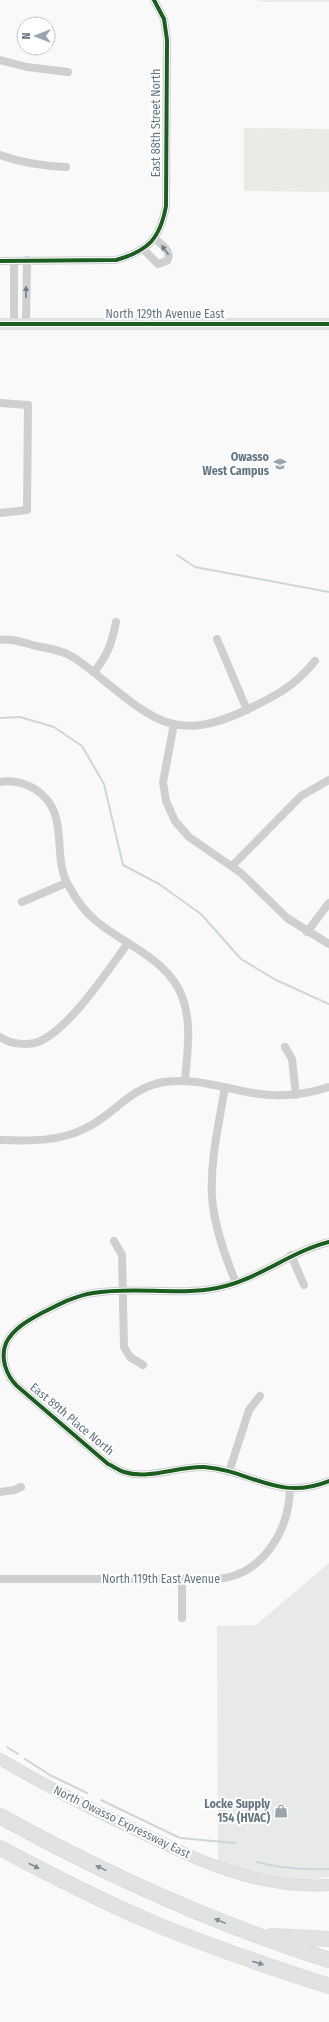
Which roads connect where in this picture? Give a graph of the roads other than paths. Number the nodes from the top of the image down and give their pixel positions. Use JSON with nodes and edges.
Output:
{"nodes":[{"id":1,"x":154,"y":0,"type":"edge"},
{"id":2,"x":0,"y":60,"type":"edge"},
{"id":3,"x":68,"y":72,"type":"dead end"},
{"id":4,"x":0,"y":155,"type":"edge"},
{"id":5,"x":66,"y":167,"type":"dead end"},
{"id":6,"x":152,"y":241,"type":"junction"},
{"id":7,"x":143,"y":250,"type":"junction"},
{"id":8,"x":27,"y":260,"type":"junction"},
{"id":9,"x":0,"y":261,"type":"edge"},
{"id":10,"x":14,"y":261,"type":"junction"},
{"id":11,"x":0,"y":324,"type":"edge"},
{"id":12,"x":14,"y":324,"type":"junction"},
{"id":13,"x":26,"y":324,"type":"junction"},
{"id":14,"x":329,"y":324,"type":"edge"},
{"id":15,"x":0,"y":403,"type":"edge"},
{"id":16,"x":0,"y":513,"type":"edge"},
{"id":17,"x":116,"y":622,"type":"dead end"},
{"id":18,"x":0,"y":640,"type":"edge"},
{"id":19,"x":217,"y":640,"type":"dead end"},
{"id":20,"x":315,"y":661,"type":"dead end"},
{"id":21,"x":94,"y":672,"type":"junction"},
{"id":22,"x":247,"y":710,"type":"junction"},
{"id":23,"x":174,"y":724,"type":"junction"},
{"id":24,"x":329,"y":780,"type":"edge"},
{"id":25,"x":0,"y":782,"type":"edge"},
{"id":26,"x":232,"y":866,"type":"junction"},
{"id":27,"x":66,"y":883,"type":"junction"},
{"id":28,"x":22,"y":902,"type":"dead end"},
{"id":29,"x":329,"y":903,"type":"edge"},
{"id":30,"x":307,"y":932,"type":"junction"},
{"id":31,"x":128,"y":943,"type":"junction"},
{"id":32,"x":329,"y":944,"type":"edge"},
{"id":33,"x":0,"y":1037,"type":"edge"},
{"id":34,"x":285,"y":1047,"type":"dead end"},
{"id":35,"x":185,"y":1081,"type":"junction"},
{"id":36,"x":225,"y":1087,"type":"junction"},
{"id":37,"x":329,"y":1087,"type":"edge"},
{"id":38,"x":296,"y":1094,"type":"junction"},
{"id":39,"x":0,"y":1140,"type":"edge"},
{"id":40,"x":114,"y":1241,"type":"dead end"},
{"id":41,"x":329,"y":1242,"type":"edge"},
{"id":42,"x":291,"y":1255,"type":"junction"},
{"id":43,"x":236,"y":1283,"type":"junction"},
{"id":44,"x":304,"y":1285,"type":"dead end"},
{"id":45,"x":122,"y":1291,"type":"junction"},
{"id":46,"x":2,"y":1345,"type":"edge"},
{"id":47,"x":143,"y":1366,"type":"dead end"},
{"id":48,"x":260,"y":1396,"type":"dead end"},
{"id":49,"x":229,"y":1472,"type":"junction"},
{"id":50,"x":329,"y":1481,"type":"edge"},
{"id":51,"x":21,"y":1487,"type":"dead end"},
{"id":52,"x":290,"y":1488,"type":"junction"},
{"id":53,"x":0,"y":1492,"type":"edge"},
{"id":54,"x":0,"y":1579,"type":"edge"},
{"id":55,"x":182,"y":1579,"type":"junction"},
{"id":56,"x":182,"y":1618,"type":"dead end"},
{"id":57,"x":0,"y":1758,"type":"edge"},
{"id":58,"x":0,"y":1816,"type":"edge"},
{"id":59,"x":0,"y":1848,"type":"edge"},
{"id":60,"x":329,"y":1885,"type":"edge"},
{"id":61,"x":256,"y":1936,"type":"junction"},
{"id":62,"x":329,"y":1939,"type":"edge"},
{"id":63,"x":329,"y":1960,"type":"edge"},
{"id":64,"x":329,"y":1986,"type":"edge"}],
"edges":[{"from":1,"to":6,"type":"street","name":"East 88th Street North"},
{"from":2,"to":3,"type":"street"},
{"from":4,"to":5,"type":"street"},
{"from":6,"to":7,"type":"street"},
{"from":7,"to":6,"type":"street","one_way":true},
{"from":7,"to":8,"type":"street"},
{"from":8,"to":10,"type":"street"},
{"from":13,"to":8,"type":"street","one_way":true},
{"from":9,"to":10,"type":"street"},
{"from":10,"to":12,"type":"street"},
{"from":11,"to":12,"type":"street","name":"North 129th Avenue East"},
{"from":12,"to":13,"type":"street","name":"North 129th Avenue East"},
{"from":13,"to":14,"type":"street","name":"North 129th Avenue East"},
{"from":15,"to":16,"type":"street"},
{"from":17,"to":21,"type":"street"},
{"from":18,"to":21,"type":"street"},
{"from":19,"to":22,"type":"street"},
{"from":20,"to":22,"type":"street"},
{"from":21,"to":23,"type":"street"},
{"from":22,"to":23,"type":"street"},
{"from":23,"to":26,"type":"street"},
{"from":24,"to":26,"type":"street"},
{"from":25,"to":27,"type":"street"},
{"from":26,"to":30,"type":"street"},
{"from":27,"to":28,"type":"street"},
{"from":27,"to":31,"type":"street"},
{"from":29,"to":30,"type":"street"},
{"from":30,"to":32,"type":"street"},
{"from":31,"to":33,"type":"street"},
{"from":31,"to":35,"type":"street"},
{"from":34,"to":38,"type":"street"},
{"from":35,"to":36,"type":"street"},
{"from":35,"to":39,"type":"street"},
{"from":36,"to":38,"type":"street"},
{"from":36,"to":43,"type":"street"},
{"from":37,"to":38,"type":"street"},
{"from":40,"to":45,"type":"street"},
{"from":41,"to":42,"type":"street"},
{"from":42,"to":43,"type":"street"},
{"from":42,"to":44,"type":"street"},
{"from":43,"to":45,"type":"street"},
{"from":45,"to":46,"type":"street"},
{"from":45,"to":47,"type":"street"},
{"from":46,"to":49,"type":"street","name":"East 89th Place North"},
{"from":48,"to":49,"type":"street"},
{"from":49,"to":52,"type":"street","name":"East 89th Place North"},
{"from":50,"to":52,"type":"street","name":"East 89th Place North"},
{"from":51,"to":53,"type":"street"},
{"from":52,"to":55,"type":"street","name":"North 119th East Avenue"},
{"from":54,"to":55,"type":"street","name":"North 119th East Avenue"},
{"from":55,"to":56,"type":"street"},
{"from":57,"to":60,"type":"street","name":"North Owasso Expressway East"},
{"from":61,"to":58,"type":"highway","one_way":true},
{"from":59,"to":64,"type":"highway","one_way":true},
{"from":61,"to":62,"type":"highway"},
{"from":61,"to":63,"type":"highway"}]}
